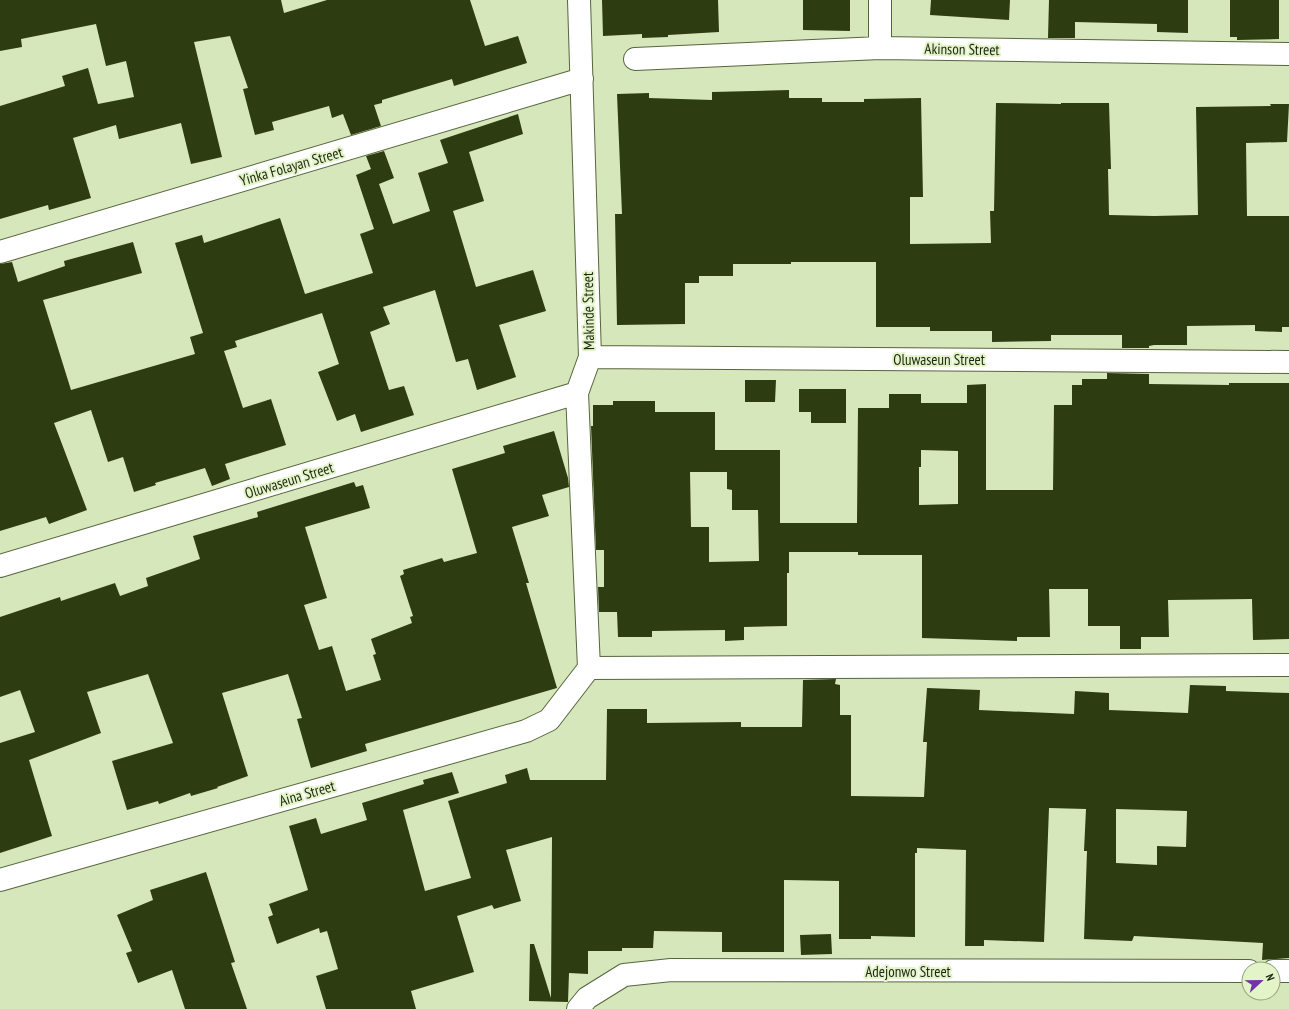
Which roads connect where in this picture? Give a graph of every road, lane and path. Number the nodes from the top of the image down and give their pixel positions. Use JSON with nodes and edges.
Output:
{"nodes":[{"id":1,"x":579,"y":0,"type":"edge"},
{"id":2,"x":880,"y":0,"type":"edge"},
{"id":3,"x":880,"y":48,"type":"junction"},
{"id":4,"x":1289,"y":54,"type":"edge"},
{"id":5,"x":635,"y":59,"type":"dead end"},
{"id":6,"x":582,"y":79,"type":"junction"},
{"id":7,"x":0,"y":252,"type":"edge"},
{"id":8,"x":590,"y":357,"type":"junction"},
{"id":9,"x":1289,"y":362,"type":"edge"},
{"id":10,"x":577,"y":393,"type":"junction"},
{"id":11,"x":0,"y":566,"type":"edge"},
{"id":12,"x":1289,"y":664,"type":"edge"},
{"id":13,"x":589,"y":668,"type":"junction"},
{"id":14,"x":0,"y":880,"type":"edge"},
{"id":15,"x":1241,"y":971,"type":"edge"},
{"id":16,"x":578,"y":1009,"type":"edge"}],
"edges":[{"from":1,"to":6,"type":"street","name":"Makinde Street"},
{"from":2,"to":3,"type":"street"},
{"from":3,"to":4,"type":"street","name":"Akinson Street"},
{"from":3,"to":5,"type":"street","name":"Akinson Street"},
{"from":6,"to":7,"type":"street","name":"Yinka Folayan Street"},
{"from":6,"to":8,"type":"street","name":"Makinde Street"},
{"from":8,"to":9,"type":"street","name":"Oluwaseun Street"},
{"from":8,"to":10,"type":"street","name":"Makinde Street"},
{"from":10,"to":11,"type":"street","name":"Oluwaseun Street"},
{"from":10,"to":13,"type":"street","name":"Makinde Street"},
{"from":12,"to":13,"type":"street"},
{"from":13,"to":14,"type":"street","name":"Aina Street"},
{"from":15,"to":16,"type":"street","name":"Adejonwo Street"}]}
